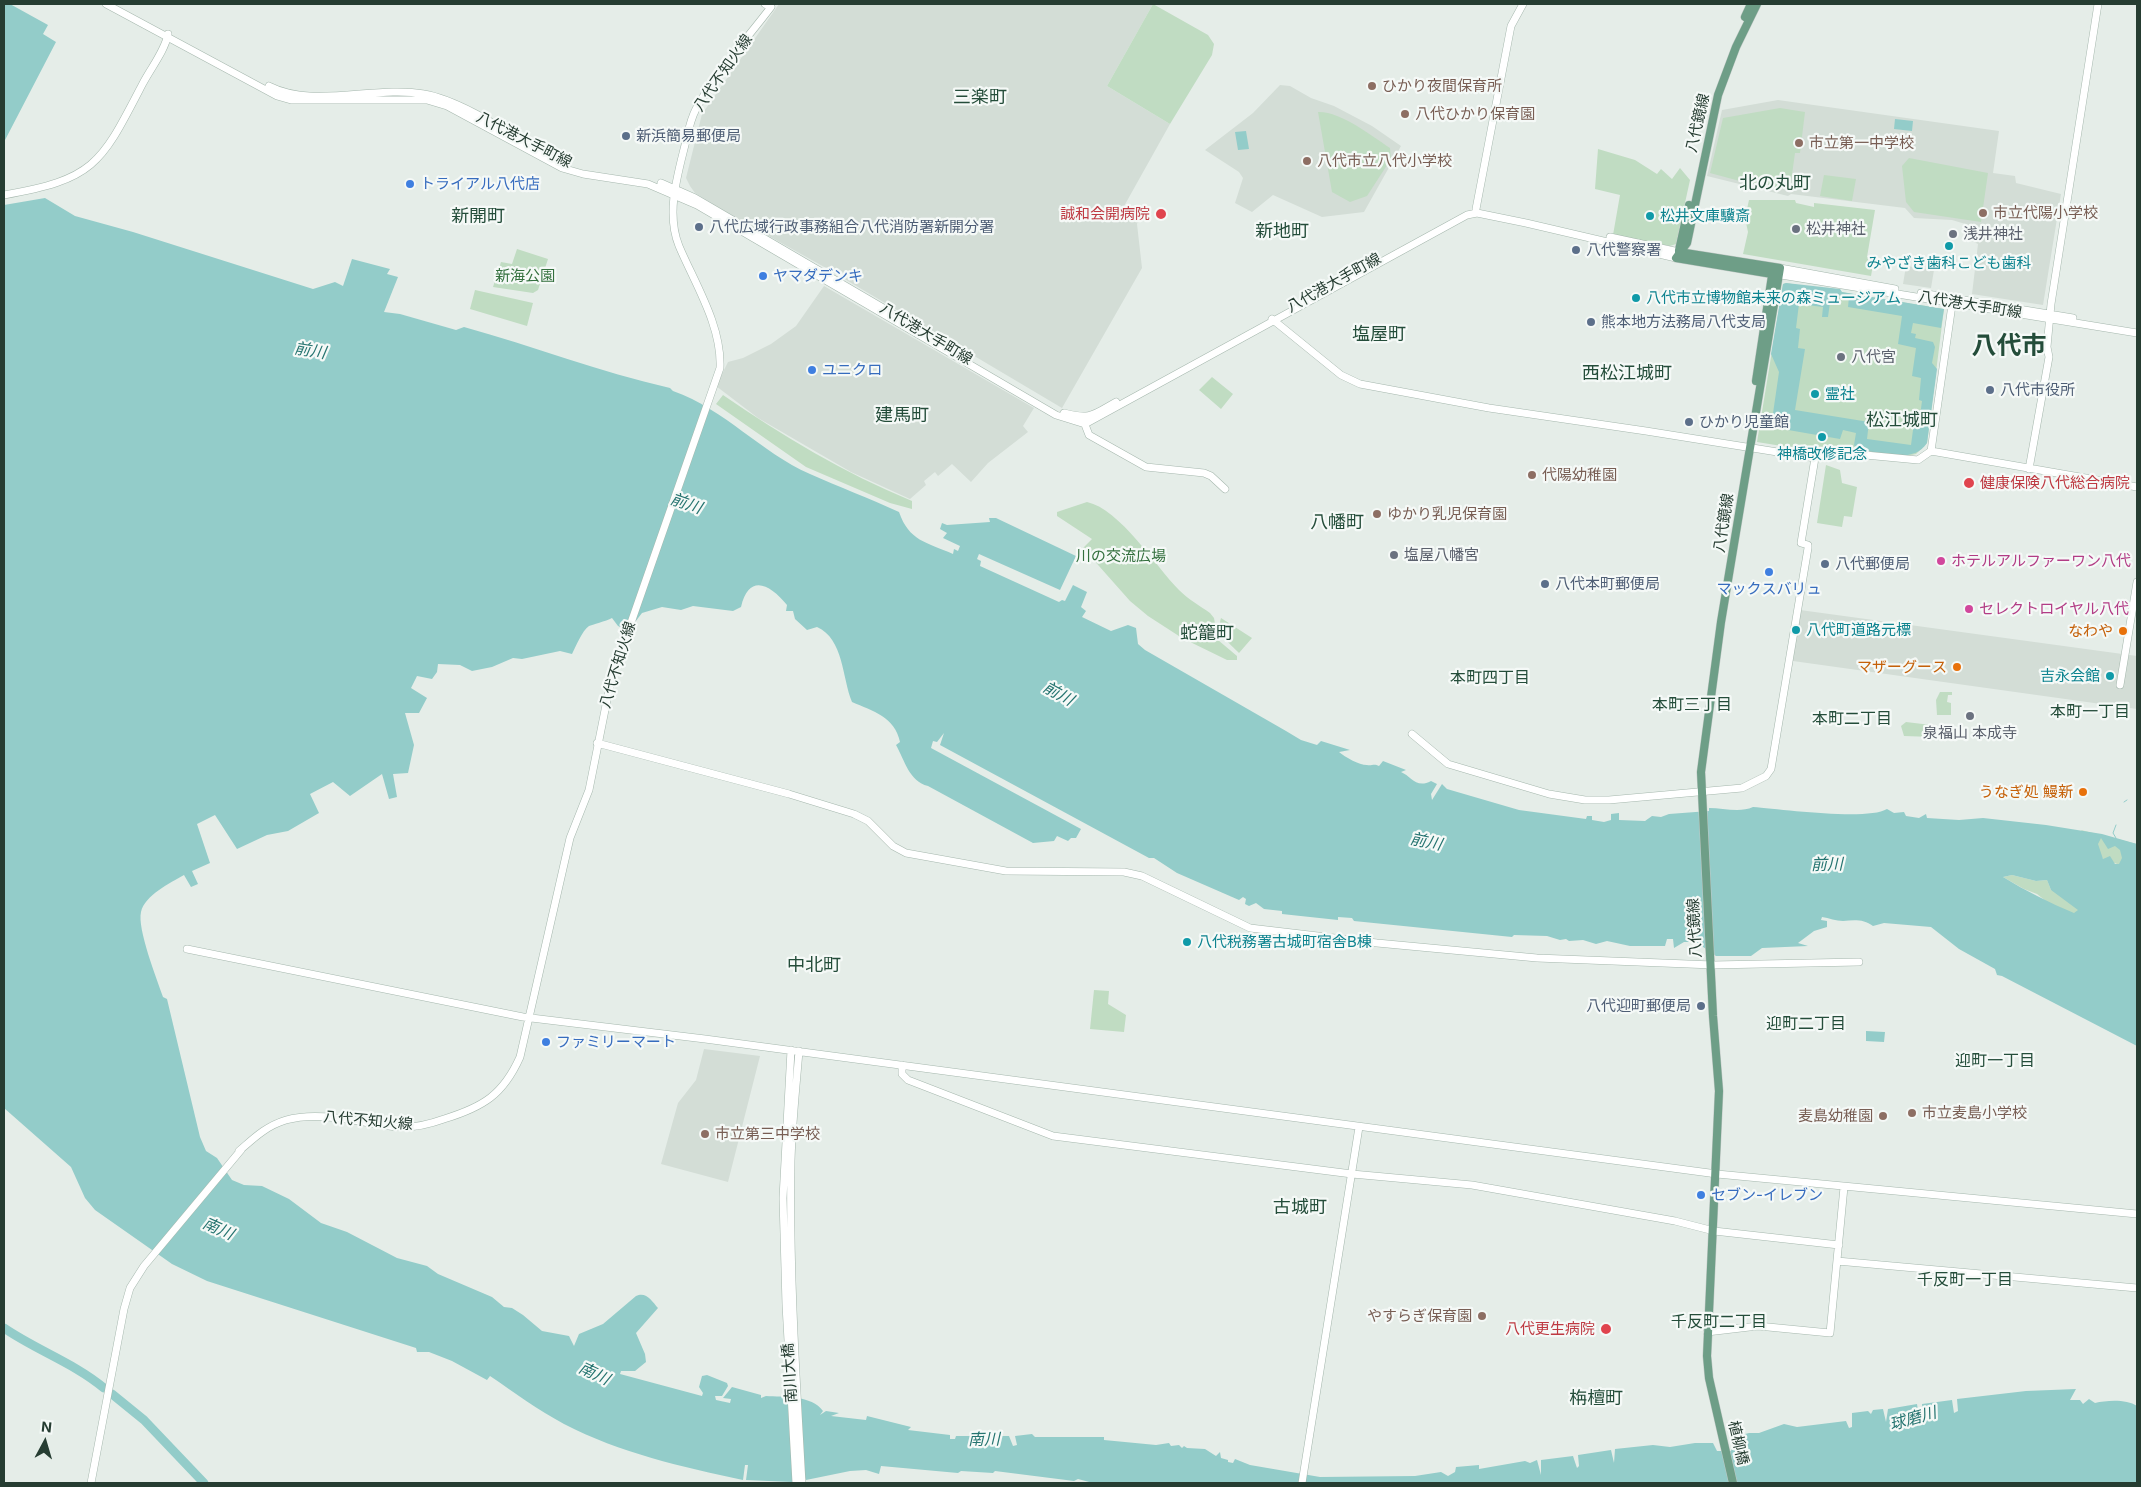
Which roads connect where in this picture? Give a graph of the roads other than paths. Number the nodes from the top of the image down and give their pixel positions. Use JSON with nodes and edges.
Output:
{"nodes":[{"id":1,"x":106,"y":4,"type":"edge"},
{"id":2,"x":117,"y":4,"type":"edge"},
{"id":3,"x":1523,"y":4,"type":"edge"},
{"id":4,"x":1751,"y":4,"type":"edge"},
{"id":5,"x":1757,"y":4,"type":"edge"},
{"id":6,"x":2098,"y":4,"type":"edge"},
{"id":7,"x":769,"y":5,"type":"edge"},
{"id":8,"x":168,"y":34,"type":"junction"},
{"id":9,"x":675,"y":192,"type":"junction"},
{"id":10,"x":4,"y":195,"type":"edge"},
{"id":11,"x":1476,"y":209,"type":"junction"},
{"id":12,"x":1677,"y":255,"type":"junction"},
{"id":13,"x":1776,"y":271,"type":"junction"},
{"id":14,"x":1953,"y":300,"type":"junction"},
{"id":15,"x":2050,"y":316,"type":"junction"},
{"id":16,"x":1272,"y":319,"type":"junction"},
{"id":17,"x":2137,"y":329,"type":"edge"},
{"id":18,"x":2137,"y":333,"type":"edge"},
{"id":19,"x":1084,"y":421,"type":"junction"},
{"id":20,"x":1749,"y":448,"type":"junction"},
{"id":21,"x":1931,"y":451,"type":"junction"},
{"id":22,"x":1815,"y":458,"type":"junction"},
{"id":23,"x":2030,"y":469,"type":"junction"},
{"id":24,"x":2137,"y":487,"type":"edge"},
{"id":25,"x":1225,"y":489,"type":"dead end"},
{"id":26,"x":2137,"y":582,"type":"edge"},
{"id":27,"x":2120,"y":685,"type":"dead end"},
{"id":28,"x":1412,"y":734,"type":"dead end"},
{"id":29,"x":598,"y":743,"type":"junction"},
{"id":30,"x":1702,"y":794,"type":"junction"},
{"id":31,"x":187,"y":948,"type":"dead end"},
{"id":32,"x":1710,"y":962,"type":"junction"},
{"id":33,"x":1859,"y":962,"type":"dead end"},
{"id":34,"x":530,"y":1018,"type":"junction"},
{"id":35,"x":795,"y":1051,"type":"junction"},
{"id":36,"x":902,"y":1065,"type":"junction"},
{"id":37,"x":1359,"y":1127,"type":"junction"},
{"id":38,"x":1352,"y":1174,"type":"junction"},
{"id":39,"x":1717,"y":1174,"type":"junction"},
{"id":40,"x":1844,"y":1187,"type":"junction"},
{"id":41,"x":2137,"y":1214,"type":"edge"},
{"id":42,"x":1714,"y":1231,"type":"junction"},
{"id":43,"x":1839,"y":1245,"type":"junction"},
{"id":44,"x":1837,"y":1261,"type":"junction"},
{"id":45,"x":2137,"y":1288,"type":"edge"},
{"id":46,"x":1707,"y":1332,"type":"junction"},
{"id":47,"x":792,"y":1365,"type":"junction"},
{"id":48,"x":1716,"y":1409,"type":"joint"},
{"id":49,"x":91,"y":1483,"type":"edge"},
{"id":50,"x":796,"y":1483,"type":"edge"},
{"id":51,"x":802,"y":1483,"type":"edge"},
{"id":52,"x":1302,"y":1483,"type":"edge"},
{"id":53,"x":1732,"y":1483,"type":"edge"}],
"edges":[{"from":1,"to":8,"type":"street"},
{"from":2,"to":8,"type":"street"},
{"from":3,"to":11,"type":"street"},
{"from":4,"to":12,"type":"main road","name":"八代鏡線"},
{"from":5,"to":12,"type":"main road","name":"八代鏡線"},
{"from":6,"to":15,"type":"street"},
{"from":7,"to":9,"type":"street","name":"八代不知火線"},
{"from":8,"to":9,"type":"street","name":"八代港大手町線"},
{"from":8,"to":10,"type":"street"},
{"from":9,"to":19,"type":"street","name":"八代港大手町線"},
{"from":9,"to":29,"type":"street","name":"八代不知火線"},
{"from":11,"to":12,"type":"street"},
{"from":11,"to":16,"type":"street","name":"八代港大手町線"},
{"from":12,"to":13,"type":"main road"},
{"from":12,"to":16,"type":"street","name":"八代港大手町線"},
{"from":13,"to":14,"type":"street","name":"八代港大手町線"},
{"from":13,"to":20,"type":"main road","name":"八代鏡線"},
{"from":14,"to":15,"type":"street","name":"八代港大手町線"},
{"from":14,"to":21,"type":"street"},
{"from":15,"to":17,"type":"street","name":"八代港大手町線"},
{"from":15,"to":18,"type":"street","name":"八代港大手町線"},
{"from":15,"to":23,"type":"street"},
{"from":16,"to":19,"type":"street","name":"八代港大手町線"},
{"from":16,"to":20,"type":"street"},
{"from":19,"to":25,"type":"street"},
{"from":20,"to":22,"type":"street"},
{"from":20,"to":30,"type":"main road","name":"八代鏡線"},
{"from":21,"to":22,"type":"street"},
{"from":21,"to":23,"type":"street"},
{"from":22,"to":30,"type":"street"},
{"from":23,"to":24,"type":"street"},
{"from":26,"to":27,"type":"street"},
{"from":28,"to":30,"type":"street"},
{"from":29,"to":32,"type":"street"},
{"from":29,"to":34,"type":"street","name":"八代不知火線"},
{"from":30,"to":32,"type":"main road","name":"八代鏡線"},
{"from":31,"to":34,"type":"street"},
{"from":32,"to":33,"type":"street"},
{"from":32,"to":39,"type":"main road","name":"八代鏡線"},
{"from":34,"to":35,"type":"street"},
{"from":34,"to":49,"type":"street","name":"八代不知火線"},
{"from":35,"to":36,"type":"street"},
{"from":35,"to":47,"type":"street"},
{"from":35,"to":47,"type":"street","name":"南川大橋"},
{"from":36,"to":37,"type":"street"},
{"from":36,"to":38,"type":"street"},
{"from":37,"to":38,"type":"street"},
{"from":37,"to":39,"type":"street"},
{"from":38,"to":42,"type":"street"},
{"from":38,"to":52,"type":"street"},
{"from":39,"to":40,"type":"street"},
{"from":39,"to":42,"type":"main road","name":"八代鏡線"},
{"from":40,"to":41,"type":"street"},
{"from":40,"to":43,"type":"street"},
{"from":42,"to":43,"type":"street"},
{"from":42,"to":46,"type":"main road","name":"八代鏡線"},
{"from":43,"to":44,"type":"street"},
{"from":44,"to":45,"type":"street"},
{"from":44,"to":46,"type":"street"},
{"from":46,"to":48,"type":"main road","name":"八代鏡線"},
{"from":47,"to":50,"type":"street","name":"南川大橋"},
{"from":47,"to":51,"type":"street","name":"南川大橋"},
{"from":48,"to":53,"type":"main road","name":"植柳橋"}]}
